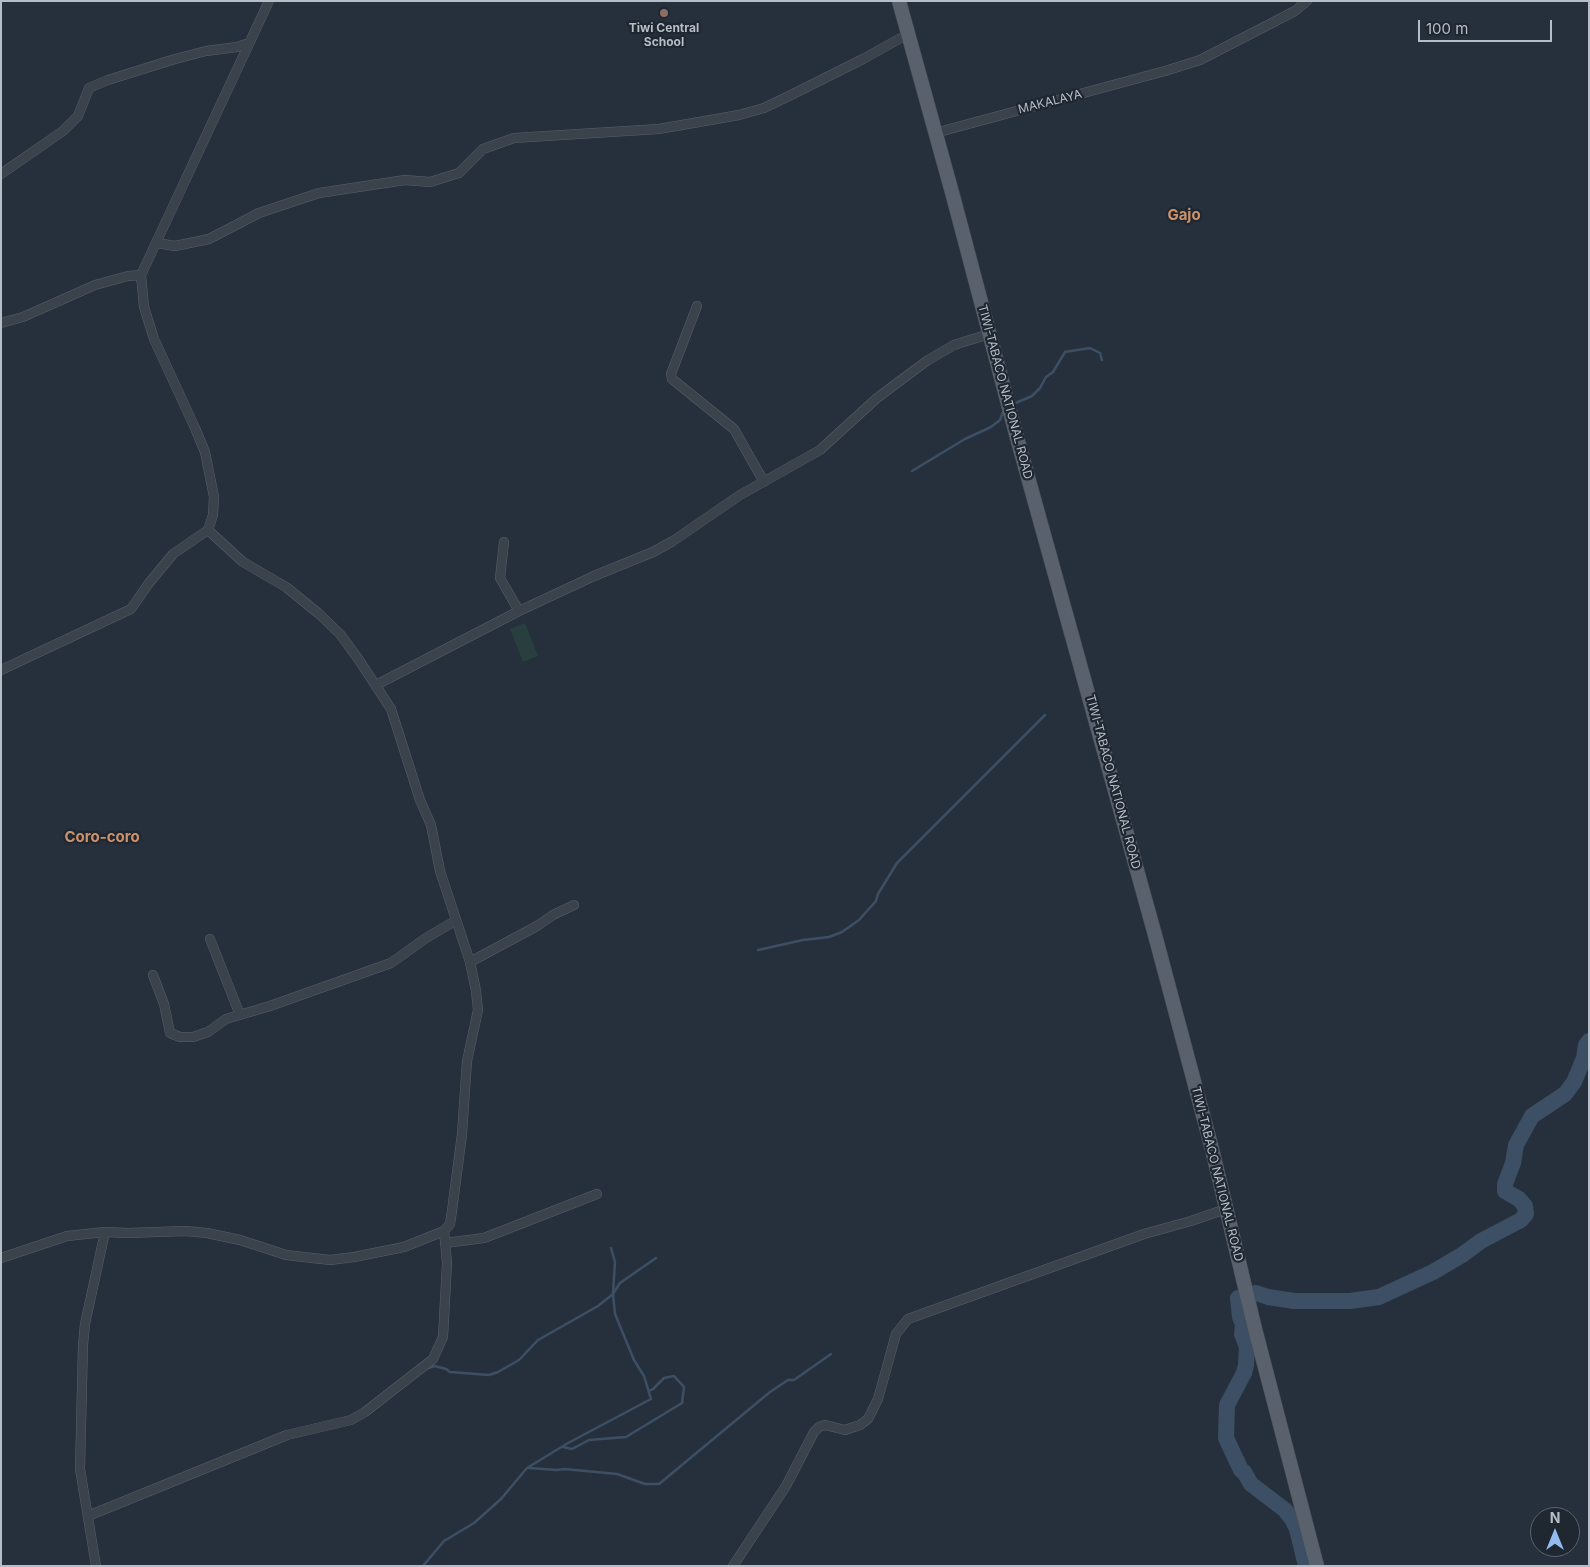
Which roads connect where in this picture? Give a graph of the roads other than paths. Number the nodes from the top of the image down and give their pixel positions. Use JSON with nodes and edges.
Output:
{"nodes":[{"id":1,"x":269,"y":1,"type":"edge"},
{"id":2,"x":899,"y":1,"type":"edge"},
{"id":3,"x":1307,"y":1,"type":"edge"},
{"id":4,"x":908,"y":34,"type":"junction"},
{"id":5,"x":249,"y":43,"type":"junction"},
{"id":6,"x":935,"y":133,"type":"junction"},
{"id":7,"x":1,"y":174,"type":"edge"},
{"id":8,"x":157,"y":243,"type":"junction"},
{"id":9,"x":142,"y":275,"type":"junction"},
{"id":10,"x":697,"y":306,"type":"dead end"},
{"id":11,"x":1,"y":323,"type":"edge"},
{"id":12,"x":989,"y":334,"type":"junction"},
{"id":13,"x":764,"y":482,"type":"junction"},
{"id":14,"x":208,"y":530,"type":"junction"},
{"id":15,"x":504,"y":542,"type":"dead end"},
{"id":16,"x":519,"y":611,"type":"junction"},
{"id":17,"x":1,"y":670,"type":"edge"},
{"id":18,"x":376,"y":685,"type":"junction"},
{"id":19,"x":574,"y":906,"type":"dead end"},
{"id":20,"x":455,"y":921,"type":"junction"},
{"id":21,"x":210,"y":939,"type":"dead end"},
{"id":22,"x":470,"y":962,"type":"junction"},
{"id":23,"x":154,"y":975,"type":"dead end"},
{"id":24,"x":240,"y":1015,"type":"junction"},
{"id":25,"x":597,"y":1194,"type":"dead end"},
{"id":26,"x":1226,"y":1209,"type":"junction"},
{"id":27,"x":444,"y":1231,"type":"junction"},
{"id":28,"x":105,"y":1232,"type":"junction"},
{"id":29,"x":445,"y":1243,"type":"junction"},
{"id":30,"x":1,"y":1258,"type":"edge"},
{"id":31,"x":88,"y":1516,"type":"junction"},
{"id":32,"x":96,"y":1566,"type":"edge"},
{"id":33,"x":733,"y":1566,"type":"edge"},
{"id":34,"x":1318,"y":1566,"type":"edge"}],
"edges":[{"from":1,"to":5,"type":"street"},
{"from":2,"to":4,"type":"main road","name":"TIWI-TABACO NATIONAL ROAD"},
{"from":3,"to":6,"type":"street","name":"MAKALAYA"},
{"from":4,"to":6,"type":"main road","name":"TIWI-TABACO NATIONAL ROAD"},
{"from":4,"to":8,"type":"street"},
{"from":5,"to":7,"type":"street"},
{"from":5,"to":8,"type":"street"},
{"from":6,"to":12,"type":"main road","name":"TIWI-TABACO NATIONAL ROAD"},
{"from":8,"to":9,"type":"street"},
{"from":9,"to":11,"type":"street"},
{"from":9,"to":14,"type":"street"},
{"from":10,"to":13,"type":"street"},
{"from":12,"to":13,"type":"street"},
{"from":12,"to":26,"type":"main road","name":"TIWI-TABACO NATIONAL ROAD"},
{"from":13,"to":16,"type":"street"},
{"from":14,"to":17,"type":"street"},
{"from":14,"to":18,"type":"street"},
{"from":15,"to":16,"type":"street"},
{"from":16,"to":18,"type":"street"},
{"from":18,"to":20,"type":"street"},
{"from":19,"to":22,"type":"street"},
{"from":20,"to":22,"type":"street"},
{"from":20,"to":24,"type":"street"},
{"from":21,"to":24,"type":"street"},
{"from":22,"to":27,"type":"street"},
{"from":23,"to":24,"type":"street"},
{"from":25,"to":29,"type":"street"},
{"from":26,"to":33,"type":"street"},
{"from":26,"to":34,"type":"main road","name":"TIWI-TABACO NATIONAL ROAD"},
{"from":27,"to":28,"type":"street"},
{"from":27,"to":29,"type":"street"},
{"from":28,"to":30,"type":"street"},
{"from":28,"to":31,"type":"street"},
{"from":29,"to":31,"type":"street"},
{"from":31,"to":32,"type":"street"}]}
